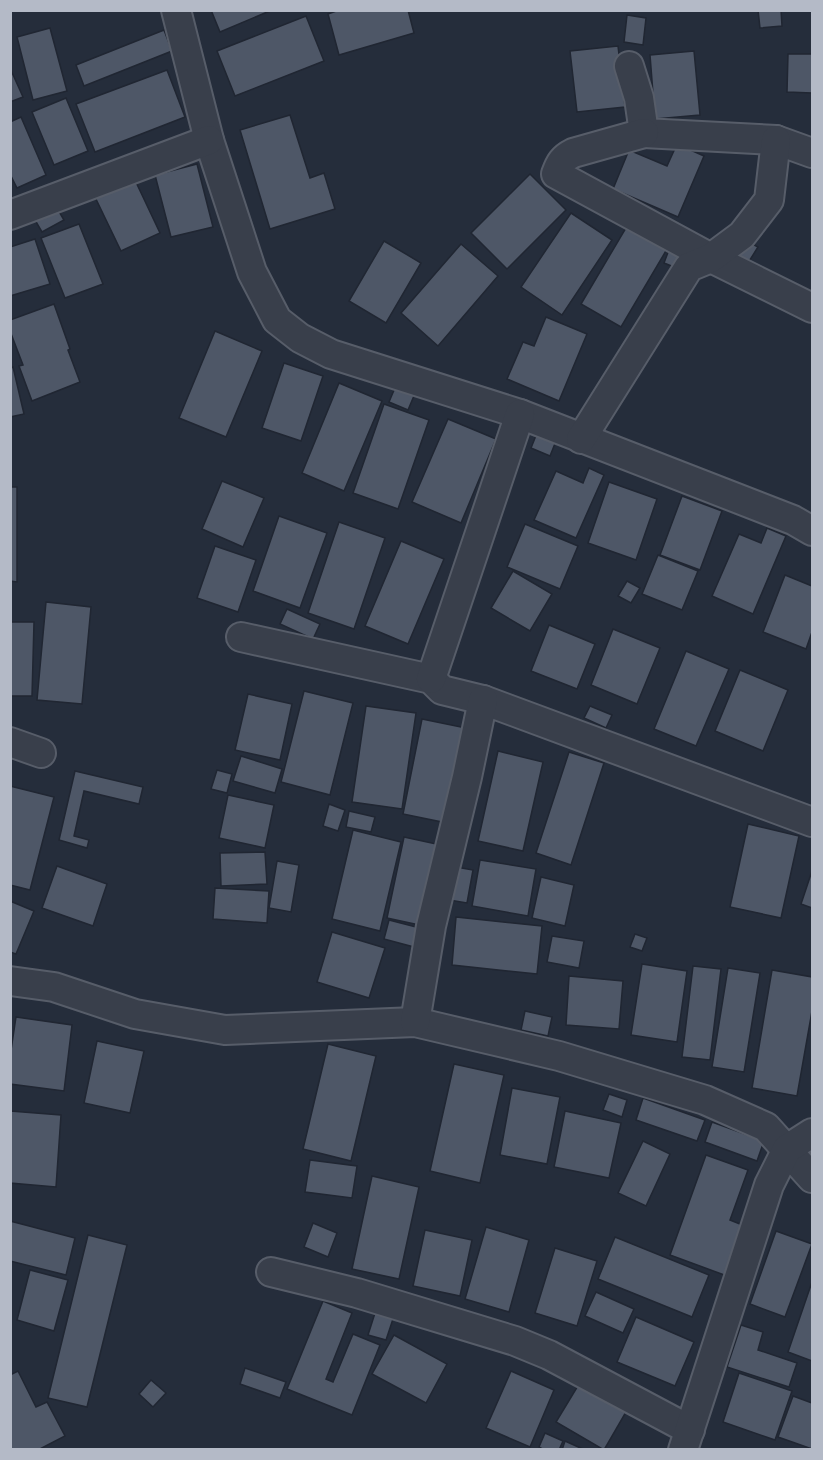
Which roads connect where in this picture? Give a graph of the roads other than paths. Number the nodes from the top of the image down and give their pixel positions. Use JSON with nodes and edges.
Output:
{"nodes":[{"id":1,"x":176,"y":10,"type":"edge"},
{"id":2,"x":629,"y":66,"type":"dead end"},
{"id":3,"x":644,"y":133,"type":"junction"},
{"id":4,"x":209,"y":140,"type":"junction"},
{"id":5,"x":776,"y":140,"type":"junction"},
{"id":6,"x":813,"y":153,"type":"edge"},
{"id":7,"x":10,"y":215,"type":"edge"},
{"id":8,"x":711,"y":258,"type":"junction"},
{"id":9,"x":813,"y":308,"type":"edge"},
{"id":10,"x":520,"y":414,"type":"junction"},
{"id":11,"x":581,"y":439,"type":"junction"},
{"id":12,"x":813,"y":531,"type":"edge"},
{"id":13,"x":241,"y":637,"type":"dead end"},
{"id":14,"x":431,"y":679,"type":"junction"},
{"id":15,"x":483,"y":700,"type":"junction"},
{"id":16,"x":10,"y":742,"type":"edge"},
{"id":17,"x":41,"y":753,"type":"dead end"},
{"id":18,"x":813,"y":822,"type":"edge"},
{"id":19,"x":10,"y":981,"type":"edge"},
{"id":20,"x":415,"y":1022,"type":"junction"},
{"id":21,"x":813,"y":1133,"type":"edge"},
{"id":22,"x":787,"y":1149,"type":"junction"},
{"id":23,"x":813,"y":1178,"type":"edge"},
{"id":24,"x":271,"y":1272,"type":"dead end"},
{"id":25,"x":687,"y":1440,"type":"edge"}],
"edges":[{"from":1,"to":4,"type":"street"},
{"from":2,"to":3,"type":"street"},
{"from":3,"to":5,"type":"street"},
{"from":3,"to":8,"type":"street"},
{"from":4,"to":7,"type":"street"},
{"from":4,"to":10,"type":"street"},
{"from":5,"to":6,"type":"street"},
{"from":5,"to":8,"type":"street"},
{"from":8,"to":9,"type":"street"},
{"from":8,"to":11,"type":"street"},
{"from":10,"to":11,"type":"street"},
{"from":10,"to":14,"type":"street"},
{"from":11,"to":12,"type":"street"},
{"from":13,"to":14,"type":"street"},
{"from":14,"to":15,"type":"street"},
{"from":15,"to":18,"type":"street"},
{"from":15,"to":20,"type":"street"},
{"from":16,"to":17,"type":"street"},
{"from":19,"to":20,"type":"street"},
{"from":20,"to":22,"type":"street"},
{"from":21,"to":22,"type":"street"},
{"from":22,"to":23,"type":"street"},
{"from":22,"to":25,"type":"street"},
{"from":24,"to":25,"type":"street"}]}
